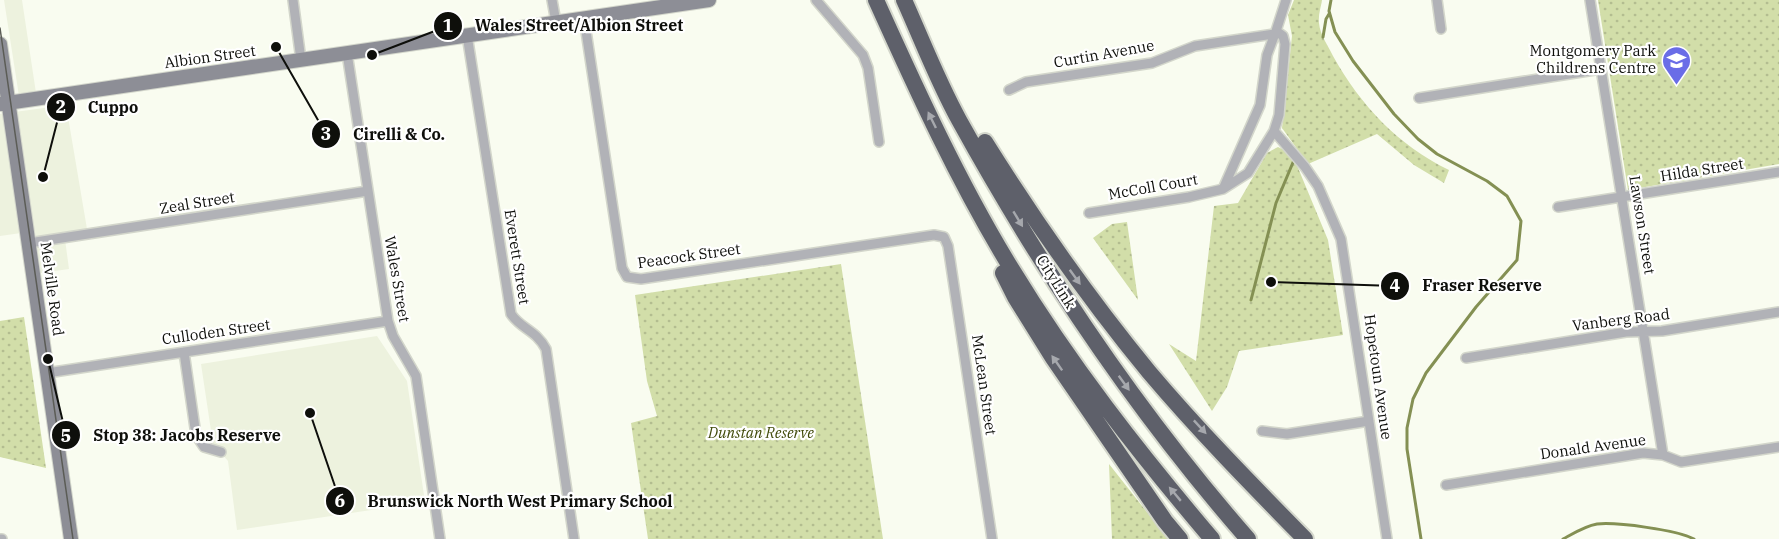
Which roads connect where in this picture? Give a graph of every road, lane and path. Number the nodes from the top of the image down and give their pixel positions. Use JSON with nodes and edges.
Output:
{"nodes":[{"id":1,"x":293,"y":0,"type":"edge"},
{"id":2,"x":552,"y":0,"type":"edge"},
{"id":3,"x":709,"y":0,"type":"edge"},
{"id":4,"x":816,"y":0,"type":"edge"},
{"id":5,"x":876,"y":0,"type":"edge"},
{"id":6,"x":904,"y":0,"type":"edge"},
{"id":7,"x":1286,"y":0,"type":"edge"},
{"id":8,"x":1437,"y":0,"type":"edge"},
{"id":9,"x":1590,"y":0,"type":"edge"},
{"id":10,"x":584,"y":18,"type":"junction"},
{"id":11,"x":556,"y":22,"type":"junction"},
{"id":12,"x":1441,"y":29,"type":"dead end"},
{"id":13,"x":1275,"y":32,"type":"junction"},
{"id":14,"x":467,"y":35,"type":"junction"},
{"id":15,"x":0,"y":44,"type":"edge"},
{"id":16,"x":347,"y":53,"type":"junction"},
{"id":17,"x":928,"y":53,"type":"junction"},
{"id":18,"x":301,"y":60,"type":"junction"},
{"id":19,"x":1601,"y":69,"type":"junction"},
{"id":20,"x":1009,"y":90,"type":"dead end"},
{"id":21,"x":1419,"y":98,"type":"dead end"},
{"id":22,"x":5,"y":104,"type":"edge"},
{"id":23,"x":1274,"y":131,"type":"junction"},
{"id":24,"x":879,"y":142,"type":"dead end"},
{"id":25,"x":945,"y":147,"type":"junction"},
{"id":26,"x":1779,"y":172,"type":"edge"},
{"id":27,"x":1222,"y":189,"type":"junction"},
{"id":28,"x":368,"y":191,"type":"junction"},
{"id":29,"x":1622,"y":198,"type":"junction"},
{"id":30,"x":1558,"y":207,"type":"dead end"},
{"id":31,"x":1089,"y":213,"type":"dead end"},
{"id":32,"x":944,"y":237,"type":"joint"},
{"id":33,"x":29,"y":243,"type":"junction"},
{"id":34,"x":1779,"y":312,"type":"edge"},
{"id":35,"x":388,"y":321,"type":"junction"},
{"id":36,"x":1644,"y":332,"type":"junction"},
{"id":37,"x":184,"y":352,"type":"junction"},
{"id":38,"x":1466,"y":358,"type":"dead end"},
{"id":39,"x":47,"y":373,"type":"junction"},
{"id":40,"x":1369,"y":422,"type":"junction"},
{"id":41,"x":1262,"y":431,"type":"dead end"},
{"id":42,"x":1779,"y":447,"type":"edge"},
{"id":43,"x":221,"y":452,"type":"dead end"},
{"id":44,"x":1663,"y":455,"type":"junction"},
{"id":45,"x":1446,"y":485,"type":"dead end"},
{"id":46,"x":71,"y":539,"type":"edge"},
{"id":47,"x":440,"y":539,"type":"edge"},
{"id":48,"x":574,"y":539,"type":"edge"},
{"id":49,"x":992,"y":539,"type":"edge"},
{"id":50,"x":1180,"y":539,"type":"edge"},
{"id":51,"x":1212,"y":539,"type":"edge"},
{"id":52,"x":1248,"y":539,"type":"edge"},
{"id":53,"x":1305,"y":539,"type":"edge"},
{"id":54,"x":1387,"y":539,"type":"edge"}],
"edges":[{"from":1,"to":18,"type":"street"},
{"from":2,"to":11,"type":"street"},
{"from":3,"to":10,"type":"street","name":"Albion Street"},
{"from":4,"to":24,"type":"street"},
{"from":25,"to":5,"type":"highway","name":"CityLink","one_way":true},
{"from":6,"to":17,"type":"highway","name":"CityLink"},
{"from":7,"to":13,"type":"street"},
{"from":8,"to":12,"type":"street"},
{"from":9,"to":19,"type":"street","name":"Lawson Street"},
{"from":10,"to":11,"type":"street","name":"Albion Street"},
{"from":10,"to":32,"type":"street","name":"Peacock Street"},
{"from":11,"to":14,"type":"street","name":"Albion Street"},
{"from":13,"to":20,"type":"street","name":"Curtin Avenue"},
{"from":13,"to":23,"type":"street"},
{"from":13,"to":27,"type":"street"},
{"from":14,"to":16,"type":"street","name":"Albion Street"},
{"from":14,"to":48,"type":"street","name":"Everett Street"},
{"from":15,"to":22,"type":"street","name":"Melville Road"},
{"from":16,"to":18,"type":"street","name":"Albion Street"},
{"from":16,"to":28,"type":"street","name":"Wales Street"},
{"from":17,"to":52,"type":"highway","name":"CityLink","one_way":true},
{"from":17,"to":53,"type":"highway","one_way":true},
{"from":18,"to":22,"type":"street","name":"Albion Street"},
{"from":19,"to":21,"type":"street"},
{"from":19,"to":29,"type":"street","name":"Lawson Street"},
{"from":22,"to":33,"type":"street","name":"Melville Road"},
{"from":23,"to":27,"type":"street"},
{"from":23,"to":40,"type":"street","name":"Hopetoun Avenue"},
{"from":50,"to":25,"type":"highway","one_way":true},
{"from":51,"to":25,"type":"highway","name":"CityLink","one_way":true},
{"from":26,"to":29,"type":"street","name":"Hilda Street"},
{"from":27,"to":31,"type":"street","name":"McColl Court"},
{"from":28,"to":33,"type":"street","name":"Zeal Street"},
{"from":28,"to":35,"type":"street","name":"Wales Street"},
{"from":29,"to":30,"type":"street","name":"Hilda Street"},
{"from":29,"to":36,"type":"street","name":"Lawson Street"},
{"from":32,"to":49,"type":"street","name":"McLean Street"},
{"from":33,"to":39,"type":"street","name":"Melville Road"},
{"from":34,"to":36,"type":"street","name":"Vanberg Road"},
{"from":35,"to":37,"type":"street","name":"Culloden Street"},
{"from":35,"to":47,"type":"street","name":"Wales Street"},
{"from":36,"to":38,"type":"street","name":"Vanberg Road"},
{"from":36,"to":44,"type":"street","name":"Lawson Street"},
{"from":37,"to":39,"type":"street","name":"Culloden Street"},
{"from":37,"to":43,"type":"street"},
{"from":39,"to":46,"type":"street","name":"Melville Road"},
{"from":40,"to":41,"type":"street"},
{"from":40,"to":54,"type":"street","name":"Hopetoun Avenue"},
{"from":42,"to":44,"type":"street","name":"Donald Avenue"},
{"from":44,"to":45,"type":"street","name":"Donald Avenue"}]}
